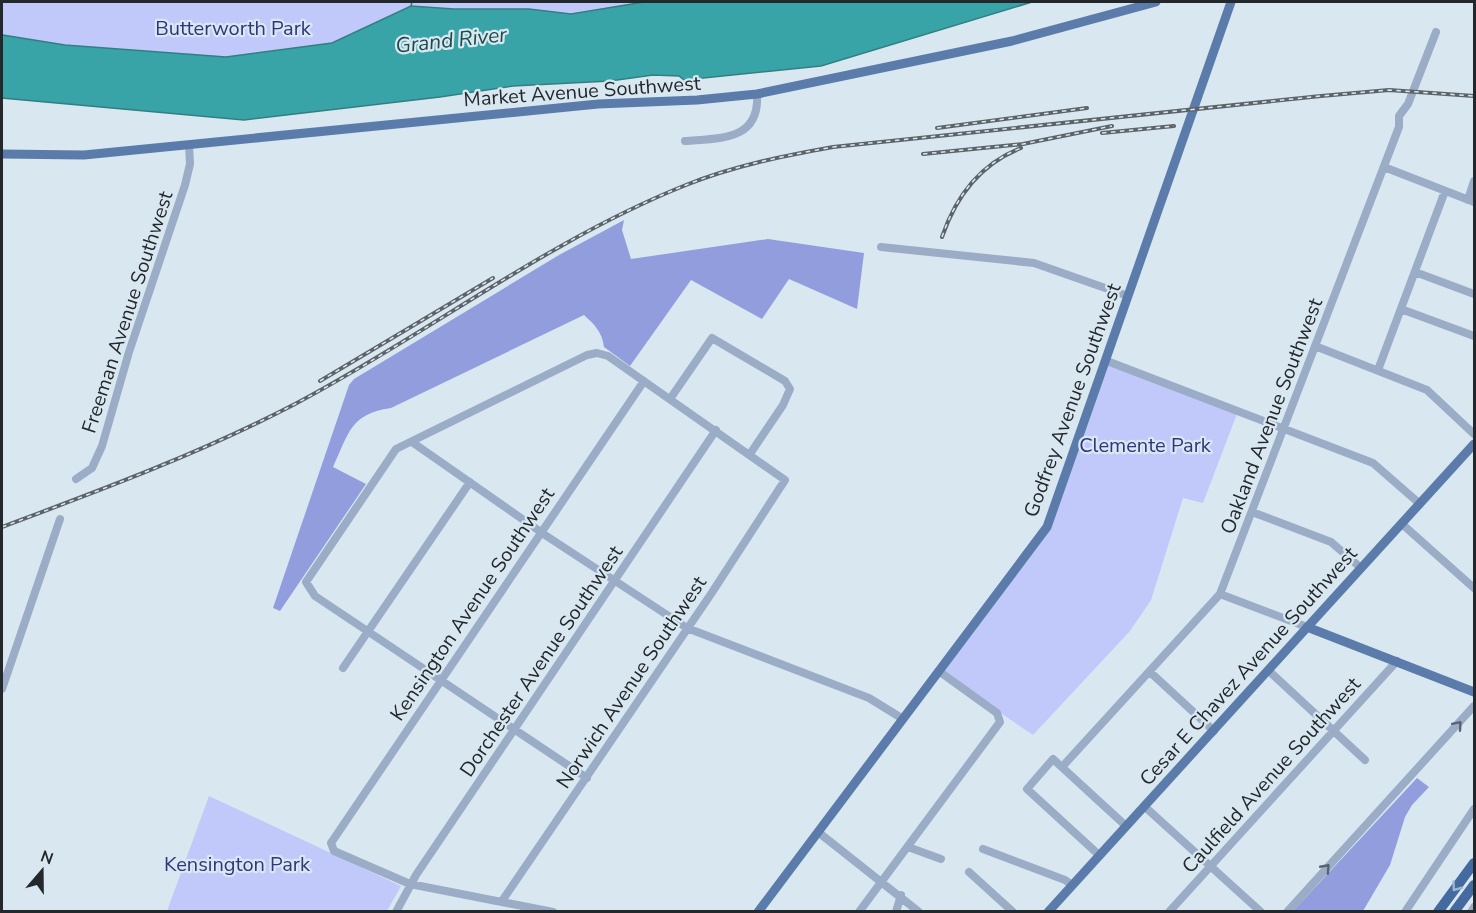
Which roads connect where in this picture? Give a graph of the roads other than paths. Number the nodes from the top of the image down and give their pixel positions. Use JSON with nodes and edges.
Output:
{"nodes":[{"id":1,"x":1156,"y":2,"type":"edge"},
{"id":2,"x":1231,"y":2,"type":"edge"},
{"id":3,"x":1436,"y":32,"type":"dead end"},
{"id":4,"x":757,"y":94,"type":"junction"},
{"id":5,"x":685,"y":141,"type":"dead end"},
{"id":6,"x":189,"y":145,"type":"junction"},
{"id":7,"x":2,"y":154,"type":"edge"},
{"id":8,"x":1384,"y":167,"type":"junction"},
{"id":9,"x":1474,"y":181,"type":"edge"},
{"id":10,"x":1445,"y":190,"type":"junction"},
{"id":11,"x":1471,"y":201,"type":"edge"},
{"id":12,"x":881,"y":247,"type":"dead end"},
{"id":13,"x":1415,"y":272,"type":"junction"},
{"id":14,"x":1474,"y":294,"type":"edge"},
{"id":15,"x":1128,"y":296,"type":"junction"},
{"id":16,"x":1401,"y":309,"type":"junction"},
{"id":17,"x":1474,"y":336,"type":"edge"},
{"id":18,"x":1315,"y":346,"type":"junction"},
{"id":19,"x":1107,"y":362,"type":"junction"},
{"id":20,"x":1378,"y":370,"type":"junction"},
{"id":21,"x":644,"y":381,"type":"junction"},
{"id":22,"x":670,"y":399,"type":"junction"},
{"id":23,"x":1285,"y":429,"type":"junction"},
{"id":24,"x":716,"y":430,"type":"junction"},
{"id":25,"x":1474,"y":434,"type":"edge"},
{"id":26,"x":412,"y":442,"type":"junction"},
{"id":27,"x":1474,"y":444,"type":"edge"},
{"id":28,"x":750,"y":454,"type":"junction"},
{"id":29,"x":76,"y":479,"type":"dead end"},
{"id":30,"x":470,"y":483,"type":"junction"},
{"id":31,"x":1420,"y":504,"type":"junction"},
{"id":32,"x":1252,"y":512,"type":"junction"},
{"id":33,"x":60,"y":519,"type":"dead end"},
{"id":34,"x":1402,"y":524,"type":"junction"},
{"id":35,"x":542,"y":532,"type":"junction"},
{"id":36,"x":1361,"y":568,"type":"junction"},
{"id":37,"x":614,"y":580,"type":"junction"},
{"id":38,"x":1474,"y":588,"type":"edge"},
{"id":39,"x":1220,"y":594,"type":"junction"},
{"id":40,"x":1308,"y":627,"type":"junction"},
{"id":41,"x":687,"y":628,"type":"junction"},
{"id":42,"x":369,"y":632,"type":"junction"},
{"id":43,"x":1397,"y":661,"type":"junction"},
{"id":44,"x":343,"y":668,"type":"dead end"},
{"id":45,"x":1269,"y":671,"type":"junction"},
{"id":46,"x":940,"y":672,"type":"junction"},
{"id":47,"x":1150,"y":672,"type":"junction"},
{"id":48,"x":442,"y":681,"type":"junction"},
{"id":49,"x":2,"y":689,"type":"edge"},
{"id":50,"x":1474,"y":692,"type":"edge"},
{"id":51,"x":1474,"y":706,"type":"edge"},
{"id":52,"x":903,"y":719,"type":"junction"},
{"id":53,"x":515,"y":729,"type":"junction"},
{"id":54,"x":1334,"y":730,"type":"junction"},
{"id":55,"x":1214,"y":731,"type":"junction"},
{"id":56,"x":1365,"y":760,"type":"dead end"},
{"id":57,"x":1062,"y":767,"type":"junction"},
{"id":58,"x":587,"y":778,"type":"junction"},
{"id":59,"x":1144,"y":806,"type":"junction"},
{"id":60,"x":1474,"y":809,"type":"edge"},
{"id":61,"x":1126,"y":826,"type":"junction"},
{"id":62,"x":818,"y":832,"type":"junction"},
{"id":63,"x":908,"y":847,"type":"junction"},
{"id":64,"x":983,"y":849,"type":"dead end"},
{"id":65,"x":1099,"y":855,"type":"junction"},
{"id":66,"x":941,"y":859,"type":"dead end"},
{"id":67,"x":1474,"y":863,"type":"edge"},
{"id":68,"x":1211,"y":866,"type":"junction"},
{"id":69,"x":969,"y":872,"type":"dead end"},
{"id":70,"x":882,"y":881,"type":"junction"},
{"id":71,"x":410,"y":884,"type":"junction"},
{"id":72,"x":1072,"y":885,"type":"junction"},
{"id":73,"x":1474,"y":885,"type":"edge"},
{"id":74,"x":901,"y":896,"type":"junction"},
{"id":75,"x":1474,"y":898,"type":"edge"},
{"id":76,"x":502,"y":901,"type":"junction"},
{"id":77,"x":1474,"y":907,"type":"edge"},
{"id":78,"x":396,"y":912,"type":"edge"},
{"id":79,"x":553,"y":912,"type":"edge"},
{"id":80,"x":758,"y":912,"type":"edge"},
{"id":81,"x":859,"y":912,"type":"edge"},
{"id":82,"x":896,"y":912,"type":"edge"},
{"id":83,"x":919,"y":912,"type":"edge"},
{"id":84,"x":1013,"y":912,"type":"edge"},
{"id":85,"x":1048,"y":912,"type":"edge"},
{"id":86,"x":1169,"y":912,"type":"edge"},
{"id":87,"x":1261,"y":912,"type":"edge"},
{"id":88,"x":1287,"y":912,"type":"edge"},
{"id":89,"x":1405,"y":912,"type":"edge"},
{"id":90,"x":1438,"y":912,"type":"edge"},
{"id":91,"x":1454,"y":912,"type":"edge"},
{"id":92,"x":1461,"y":912,"type":"edge"},
{"id":93,"x":1471,"y":912,"type":"edge"}],
"edges":[{"from":1,"to":4,"type":"main road","name":"Market Avenue Southwest"},
{"from":2,"to":15,"type":"main road","name":"Godfrey Avenue Southwest"},
{"from":3,"to":8,"type":"street","name":"Oakland Avenue Southwest"},
{"from":4,"to":5,"type":"street"},
{"from":4,"to":6,"type":"main road","name":"Market Avenue Southwest"},
{"from":6,"to":7,"type":"main road","name":"Market Avenue Southwest"},
{"from":6,"to":29,"type":"street","name":"Freeman Avenue Southwest"},
{"from":8,"to":10,"type":"street"},
{"from":8,"to":18,"type":"street","name":"Oakland Avenue Southwest"},
{"from":9,"to":11,"type":"street"},
{"from":10,"to":11,"type":"street"},
{"from":10,"to":13,"type":"street"},
{"from":12,"to":15,"type":"street"},
{"from":13,"to":14,"type":"street"},
{"from":13,"to":16,"type":"street"},
{"from":15,"to":19,"type":"main road","name":"Godfrey Avenue Southwest"},
{"from":16,"to":17,"type":"street"},
{"from":16,"to":20,"type":"street"},
{"from":18,"to":20,"type":"street"},
{"from":18,"to":23,"type":"street","name":"Oakland Avenue Southwest"},
{"from":19,"to":23,"type":"street"},
{"from":19,"to":46,"type":"main road","name":"Godfrey Avenue Southwest"},
{"from":20,"to":25,"type":"street"},
{"from":21,"to":22,"type":"street"},
{"from":21,"to":26,"type":"street"},
{"from":21,"to":35,"type":"street","name":"Kensington Avenue Southwest"},
{"from":22,"to":24,"type":"street"},
{"from":22,"to":28,"type":"street"},
{"from":23,"to":31,"type":"street"},
{"from":23,"to":32,"type":"street","name":"Oakland Avenue Southwest"},
{"from":24,"to":28,"type":"street"},
{"from":24,"to":37,"type":"street","name":"Dorchester Avenue Southwest"},
{"from":26,"to":30,"type":"street"},
{"from":26,"to":42,"type":"street"},
{"from":27,"to":31,"type":"main road","name":"Cesar E Chavez Avenue Southwest"},
{"from":28,"to":41,"type":"street","name":"Norwich Avenue Southwest"},
{"from":30,"to":35,"type":"street"},
{"from":30,"to":42,"type":"street"},
{"from":31,"to":34,"type":"main road","name":"Cesar E Chavez Avenue Southwest"},
{"from":32,"to":36,"type":"street"},
{"from":32,"to":39,"type":"street","name":"Oakland Avenue Southwest"},
{"from":33,"to":49,"type":"street"},
{"from":34,"to":36,"type":"main road","name":"Cesar E Chavez Avenue Southwest"},
{"from":34,"to":38,"type":"street"},
{"from":35,"to":37,"type":"street"},
{"from":35,"to":48,"type":"street","name":"Kensington Avenue Southwest"},
{"from":36,"to":40,"type":"main road","name":"Cesar E Chavez Avenue Southwest"},
{"from":37,"to":41,"type":"street"},
{"from":37,"to":53,"type":"street","name":"Dorchester Avenue Southwest"},
{"from":39,"to":40,"type":"street"},
{"from":39,"to":47,"type":"street","name":"Oakland Avenue Southwest"},
{"from":40,"to":43,"type":"main road"},
{"from":40,"to":45,"type":"main road","name":"Cesar E Chavez Avenue Southwest"},
{"from":41,"to":52,"type":"street"},
{"from":41,"to":58,"type":"street","name":"Norwich Avenue Southwest"},
{"from":42,"to":44,"type":"street"},
{"from":42,"to":48,"type":"street"},
{"from":43,"to":50,"type":"main road"},
{"from":43,"to":54,"type":"street","name":"Caulfield Avenue Southwest"},
{"from":45,"to":54,"type":"street"},
{"from":45,"to":55,"type":"main road","name":"Cesar E Chavez Avenue Southwest"},
{"from":46,"to":52,"type":"main road","name":"Godfrey Avenue Southwest"},
{"from":46,"to":63,"type":"street"},
{"from":47,"to":55,"type":"street"},
{"from":47,"to":57,"type":"street","name":"Oakland Avenue Southwest"},
{"from":48,"to":53,"type":"street"},
{"from":48,"to":71,"type":"street","name":"Kensington Avenue Southwest"},
{"from":88,"to":51,"type":"street","one_way":true},
{"from":52,"to":62,"type":"main road","name":"Godfrey Avenue Southwest"},
{"from":53,"to":58,"type":"street"},
{"from":53,"to":71,"type":"street","name":"Dorchester Avenue Southwest"},
{"from":54,"to":56,"type":"street"},
{"from":54,"to":68,"type":"street","name":"Caulfield Avenue Southwest"},
{"from":55,"to":59,"type":"main road","name":"Cesar E Chavez Avenue Southwest"},
{"from":57,"to":61,"type":"street"},
{"from":57,"to":65,"type":"street"},
{"from":58,"to":76,"type":"street","name":"Norwich Avenue Southwest"},
{"from":59,"to":61,"type":"main road","name":"Cesar E Chavez Avenue Southwest"},
{"from":59,"to":68,"type":"street"},
{"from":60,"to":89,"type":"street"},
{"from":61,"to":65,"type":"main road","name":"Cesar E Chavez Avenue Southwest"},
{"from":62,"to":70,"type":"street"},
{"from":62,"to":80,"type":"main road","name":"Godfrey Avenue Southwest"},
{"from":63,"to":66,"type":"street"},
{"from":63,"to":70,"type":"street"},
{"from":64,"to":72,"type":"street"},
{"from":65,"to":72,"type":"main road","name":"Cesar E Chavez Avenue Southwest"},
{"from":67,"to":90,"type":"highway","one_way":true},
{"from":68,"to":86,"type":"street","name":"Caulfield Avenue Southwest"},
{"from":68,"to":87,"type":"street"},
{"from":69,"to":84,"type":"street"},
{"from":70,"to":74,"type":"street"},
{"from":70,"to":81,"type":"street"},
{"from":71,"to":76,"type":"street"},
{"from":71,"to":78,"type":"street","name":"Dorchester Avenue Southwest"},
{"from":72,"to":85,"type":"main road","name":"Cesar E Chavez Avenue Southwest"},
{"from":73,"to":91,"type":"highway"},
{"from":74,"to":82,"type":"street"},
{"from":74,"to":83,"type":"street"},
{"from":75,"to":92,"type":"highway"},
{"from":76,"to":79,"type":"street"},
{"from":77,"to":93,"type":"street"}]}
